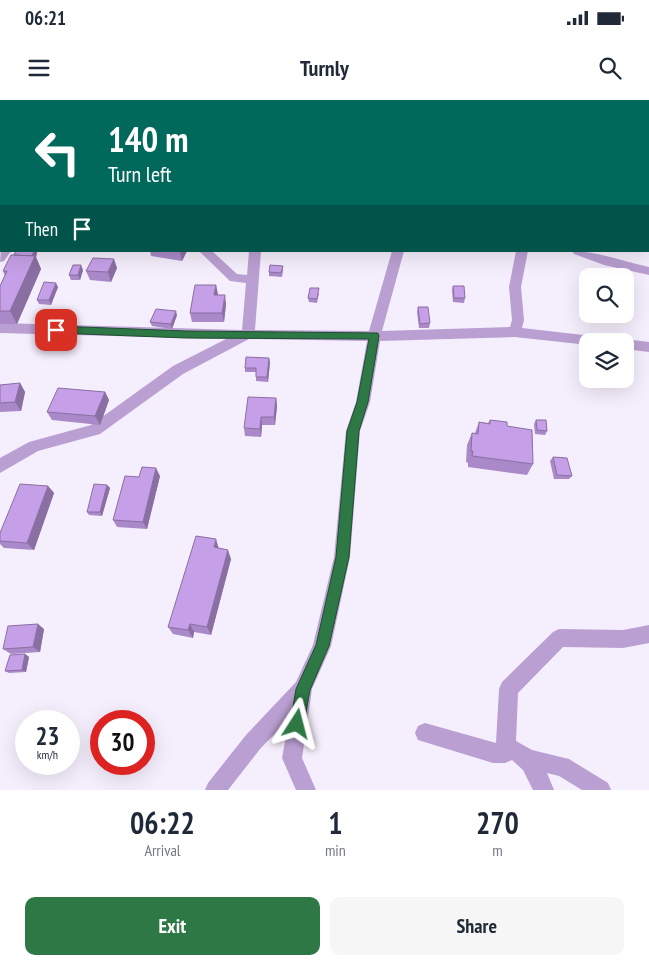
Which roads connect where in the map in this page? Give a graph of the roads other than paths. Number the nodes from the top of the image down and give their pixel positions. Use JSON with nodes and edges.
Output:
{"nodes":[{"id":1,"x":206,"y":252,"type":"edge"},
{"id":2,"x":255,"y":252,"type":"edge"},
{"id":3,"x":398,"y":252,"type":"edge"},
{"id":4,"x":522,"y":252,"type":"edge"},
{"id":5,"x":581,"y":252,"type":"edge"},
{"id":6,"x":649,"y":271,"type":"edge"},
{"id":7,"x":254,"y":280,"type":"junction"},
{"id":8,"x":0,"y":328,"type":"edge"},
{"id":9,"x":515,"y":332,"type":"junction"},
{"id":10,"x":248,"y":334,"type":"junction"},
{"id":11,"x":374,"y":336,"type":"junction"},
{"id":12,"x":579,"y":339,"type":"edge"},
{"id":13,"x":634,"y":345,"type":"edge"},
{"id":14,"x":649,"y":346,"type":"edge"},
{"id":15,"x":0,"y":466,"type":"edge"},
{"id":16,"x":649,"y":634,"type":"edge"},
{"id":17,"x":303,"y":689,"type":"junction"},
{"id":18,"x":425,"y":733,"type":"dead end"},
{"id":19,"x":506,"y":747,"type":"junction"},
{"id":20,"x":530,"y":760,"type":"junction"},
{"id":21,"x":215,"y":790,"type":"edge"},
{"id":22,"x":306,"y":790,"type":"edge"},
{"id":23,"x":544,"y":790,"type":"edge"},
{"id":24,"x":601,"y":790,"type":"edge"}],
"edges":[{"from":1,"to":7,"type":"street"},
{"from":2,"to":7,"type":"street"},
{"from":3,"to":11,"type":"street"},
{"from":4,"to":9,"type":"street"},
{"from":5,"to":6,"type":"street"},
{"from":7,"to":10,"type":"street"},
{"from":8,"to":10,"type":"street"},
{"from":9,"to":11,"type":"street"},
{"from":9,"to":12,"type":"street"},
{"from":10,"to":11,"type":"street"},
{"from":10,"to":15,"type":"street"},
{"from":11,"to":17,"type":"street"},
{"from":13,"to":14,"type":"street"},
{"from":16,"to":19,"type":"street"},
{"from":17,"to":21,"type":"street"},
{"from":17,"to":22,"type":"street"},
{"from":18,"to":19,"type":"street"},
{"from":19,"to":20,"type":"street"},
{"from":20,"to":23,"type":"street"},
{"from":20,"to":24,"type":"street"}]}
